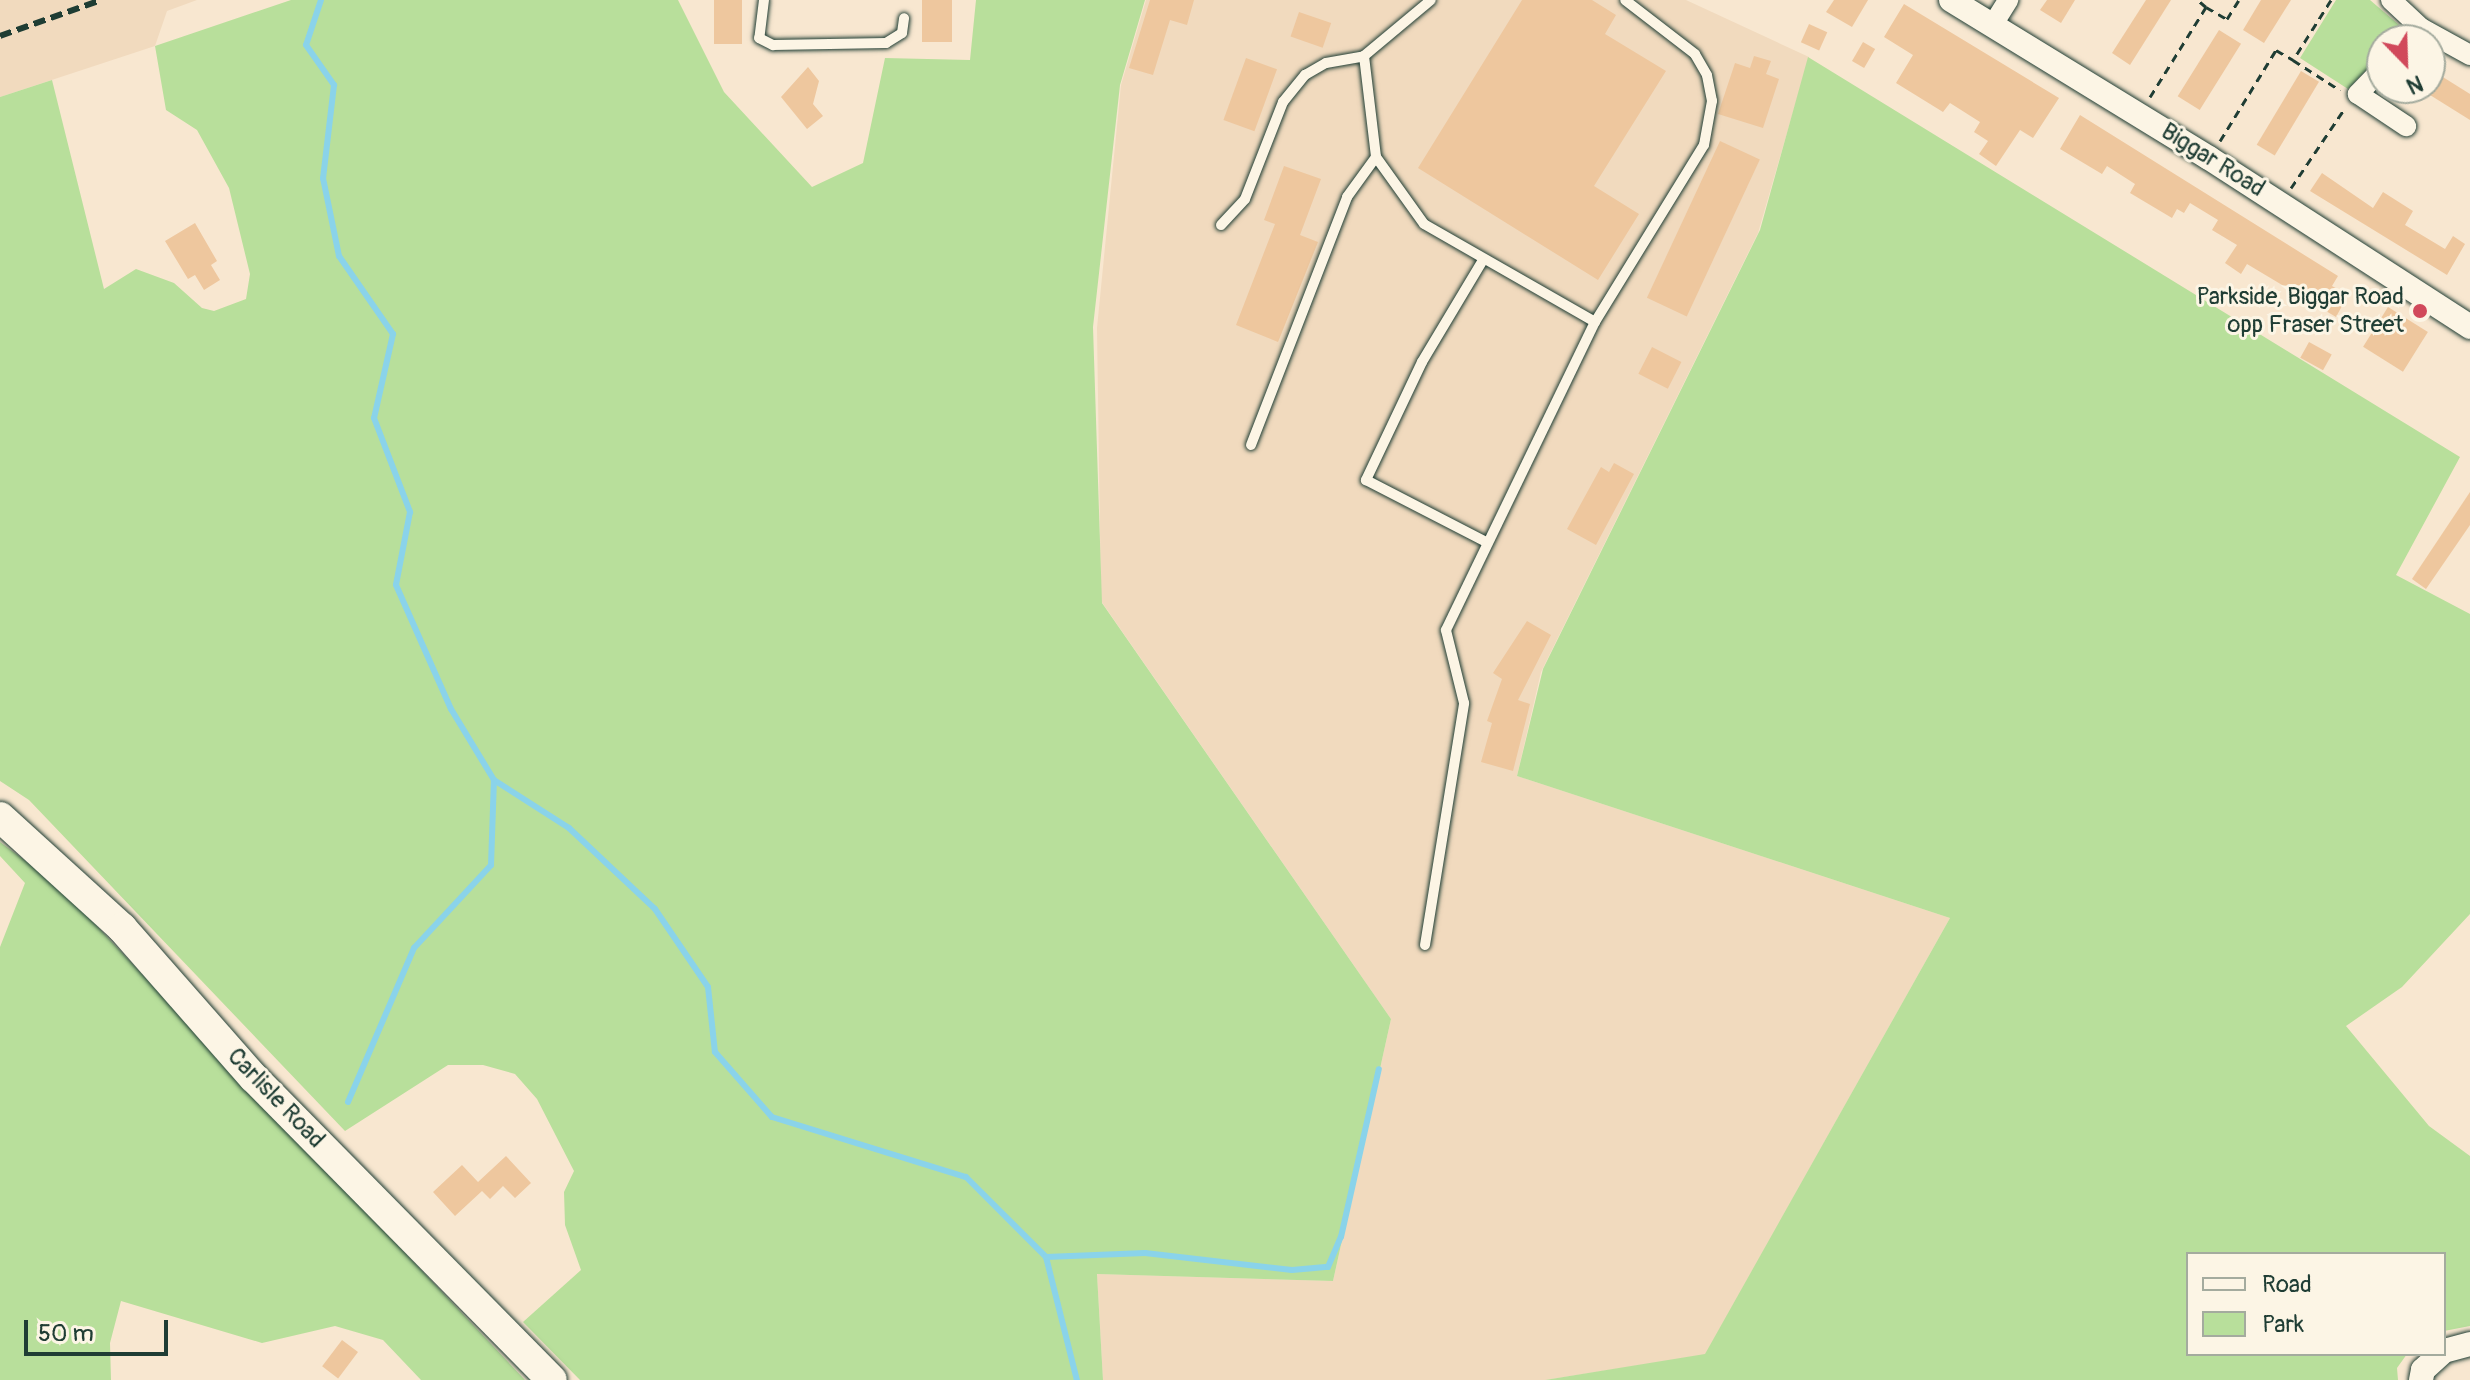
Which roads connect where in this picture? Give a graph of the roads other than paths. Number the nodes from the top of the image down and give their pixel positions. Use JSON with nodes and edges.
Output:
{"nodes":[{"id":1,"x":764,"y":0,"type":"edge"},
{"id":2,"x":1431,"y":0,"type":"edge"},
{"id":3,"x":1625,"y":0,"type":"edge"},
{"id":4,"x":1951,"y":0,"type":"edge"},
{"id":5,"x":2008,"y":0,"type":"edge"},
{"id":6,"x":2391,"y":0,"type":"edge"},
{"id":7,"x":904,"y":18,"type":"dead end"},
{"id":8,"x":2409,"y":24,"type":"edge"},
{"id":9,"x":1992,"y":26,"type":"junction"},
{"id":10,"x":2446,"y":46,"type":"edge"},
{"id":11,"x":2470,"y":55,"type":"edge"},
{"id":12,"x":1364,"y":56,"type":"junction"},
{"id":13,"x":2366,"y":86,"type":"edge"},
{"id":14,"x":2366,"y":102,"type":"edge"},
{"id":15,"x":2369,"y":104,"type":"edge"},
{"id":16,"x":2406,"y":126,"type":"dead end"},
{"id":17,"x":1376,"y":157,"type":"junction"},
{"id":18,"x":1221,"y":225,"type":"dead end"},
{"id":19,"x":1483,"y":260,"type":"junction"},
{"id":20,"x":1595,"y":322,"type":"junction"},
{"id":21,"x":2470,"y":327,"type":"edge"},
{"id":22,"x":1251,"y":445,"type":"dead end"},
{"id":23,"x":1486,"y":542,"type":"junction"},
{"id":24,"x":0,"y":817,"type":"edge"},
{"id":25,"x":1425,"y":945,"type":"dead end"},
{"id":26,"x":2470,"y":1344,"type":"edge"},
{"id":27,"x":2446,"y":1352,"type":"edge"},
{"id":28,"x":2439,"y":1356,"type":"edge"},
{"id":29,"x":552,"y":1380,"type":"edge"},
{"id":30,"x":2421,"y":1380,"type":"edge"}],
"edges":[{"from":1,"to":7,"type":"lane"},
{"from":2,"to":12,"type":"lane"},
{"from":3,"to":20,"type":"lane"},
{"from":4,"to":9,"type":"street","name":"Biggar Road"},
{"from":5,"to":9,"type":"street"},
{"from":6,"to":8,"type":"street"},
{"from":9,"to":21,"type":"street","name":"Biggar Road"},
{"from":10,"to":11,"type":"street"},
{"from":12,"to":17,"type":"lane"},
{"from":12,"to":18,"type":"lane"},
{"from":13,"to":14,"type":"street"},
{"from":15,"to":16,"type":"street"},
{"from":17,"to":19,"type":"lane"},
{"from":17,"to":22,"type":"lane"},
{"from":19,"to":20,"type":"lane"},
{"from":19,"to":23,"type":"lane"},
{"from":20,"to":23,"type":"lane"},
{"from":23,"to":25,"type":"lane"},
{"from":24,"to":29,"type":"main road","name":"Carlisle Road"},
{"from":26,"to":27,"type":"street"},
{"from":28,"to":30,"type":"street"}]}
